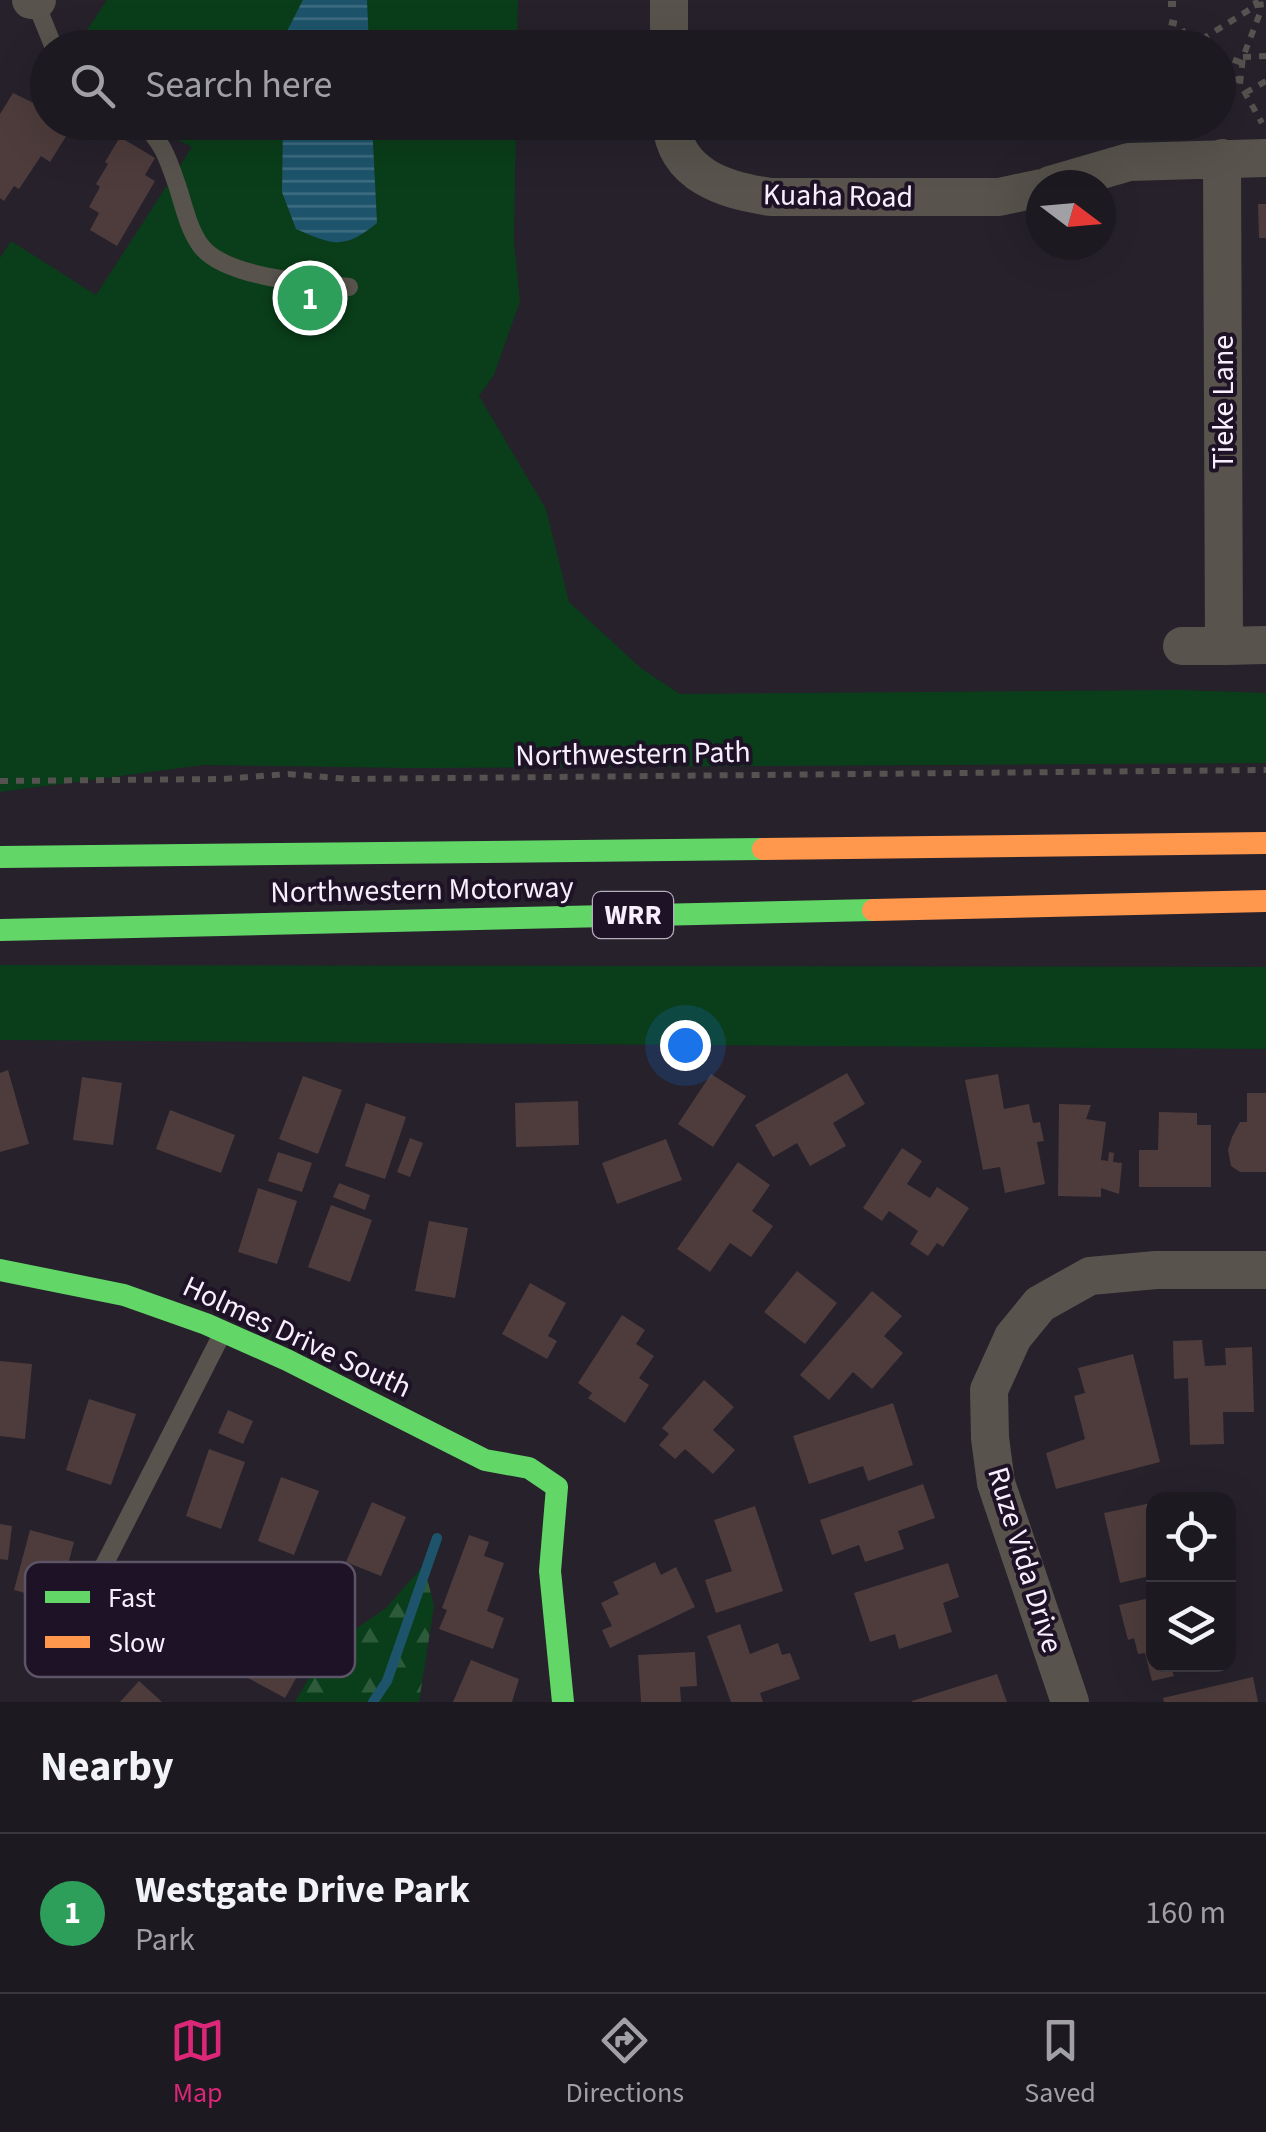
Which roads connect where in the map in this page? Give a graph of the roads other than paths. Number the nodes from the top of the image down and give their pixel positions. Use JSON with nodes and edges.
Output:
{"nodes":[{"id":1,"x":34,"y":0,"type":"edge"},
{"id":2,"x":668,"y":0,"type":"edge"},
{"id":3,"x":46,"y":30,"type":"edge"},
{"id":4,"x":669,"y":30,"type":"edge"},
{"id":5,"x":159,"y":140,"type":"edge"},
{"id":6,"x":678,"y":140,"type":"edge"},
{"id":7,"x":1264,"y":141,"type":"edge"},
{"id":8,"x":1222,"y":158,"type":"junction"},
{"id":9,"x":1102,"y":170,"type":"edge"},
{"id":10,"x":1026,"y":191,"type":"edge"},
{"id":11,"x":349,"y":287,"type":"dead end"},
{"id":12,"x":1266,"y":645,"type":"edge"},
{"id":13,"x":1182,"y":646,"type":"dead end"},
{"id":14,"x":1224,"y":646,"type":"junction"},
{"id":15,"x":1266,"y":844,"type":"edge"},
{"id":16,"x":0,"y":857,"type":"edge"},
{"id":17,"x":1266,"y":901,"type":"edge"},
{"id":18,"x":0,"y":930,"type":"edge"},
{"id":19,"x":0,"y":1270,"type":"edge"},
{"id":20,"x":1266,"y":1270,"type":"edge"},
{"id":21,"x":224,"y":1332,"type":"junction"},
{"id":22,"x":106,"y":1562,"type":"edge"},
{"id":23,"x":563,"y":1702,"type":"edge"},
{"id":24,"x":1070,"y":1702,"type":"edge"}],
"edges":[{"from":1,"to":3,"type":"lane"},
{"from":2,"to":4,"type":"street"},
{"from":5,"to":11,"type":"lane"},
{"from":6,"to":10,"type":"street","name":"Kuaha Road"},
{"from":7,"to":8,"type":"street"},
{"from":8,"to":9,"type":"street"},
{"from":8,"to":14,"type":"street","name":"Tieke Lane"},
{"from":12,"to":14,"type":"street"},
{"from":13,"to":14,"type":"street"},
{"from":15,"to":16,"type":"main road","name":"Northwestern Motorway","number":"WRR"},
{"from":17,"to":18,"type":"main road","name":"Northwestern Motorway","number":"WRR"},
{"from":19,"to":21,"type":"main road","name":"Holmes Drive South"},
{"from":20,"to":24,"type":"street","name":"Ruze Vida Drive"},
{"from":21,"to":22,"type":"lane"},
{"from":21,"to":23,"type":"main road","name":"Holmes Drive South"}]}
